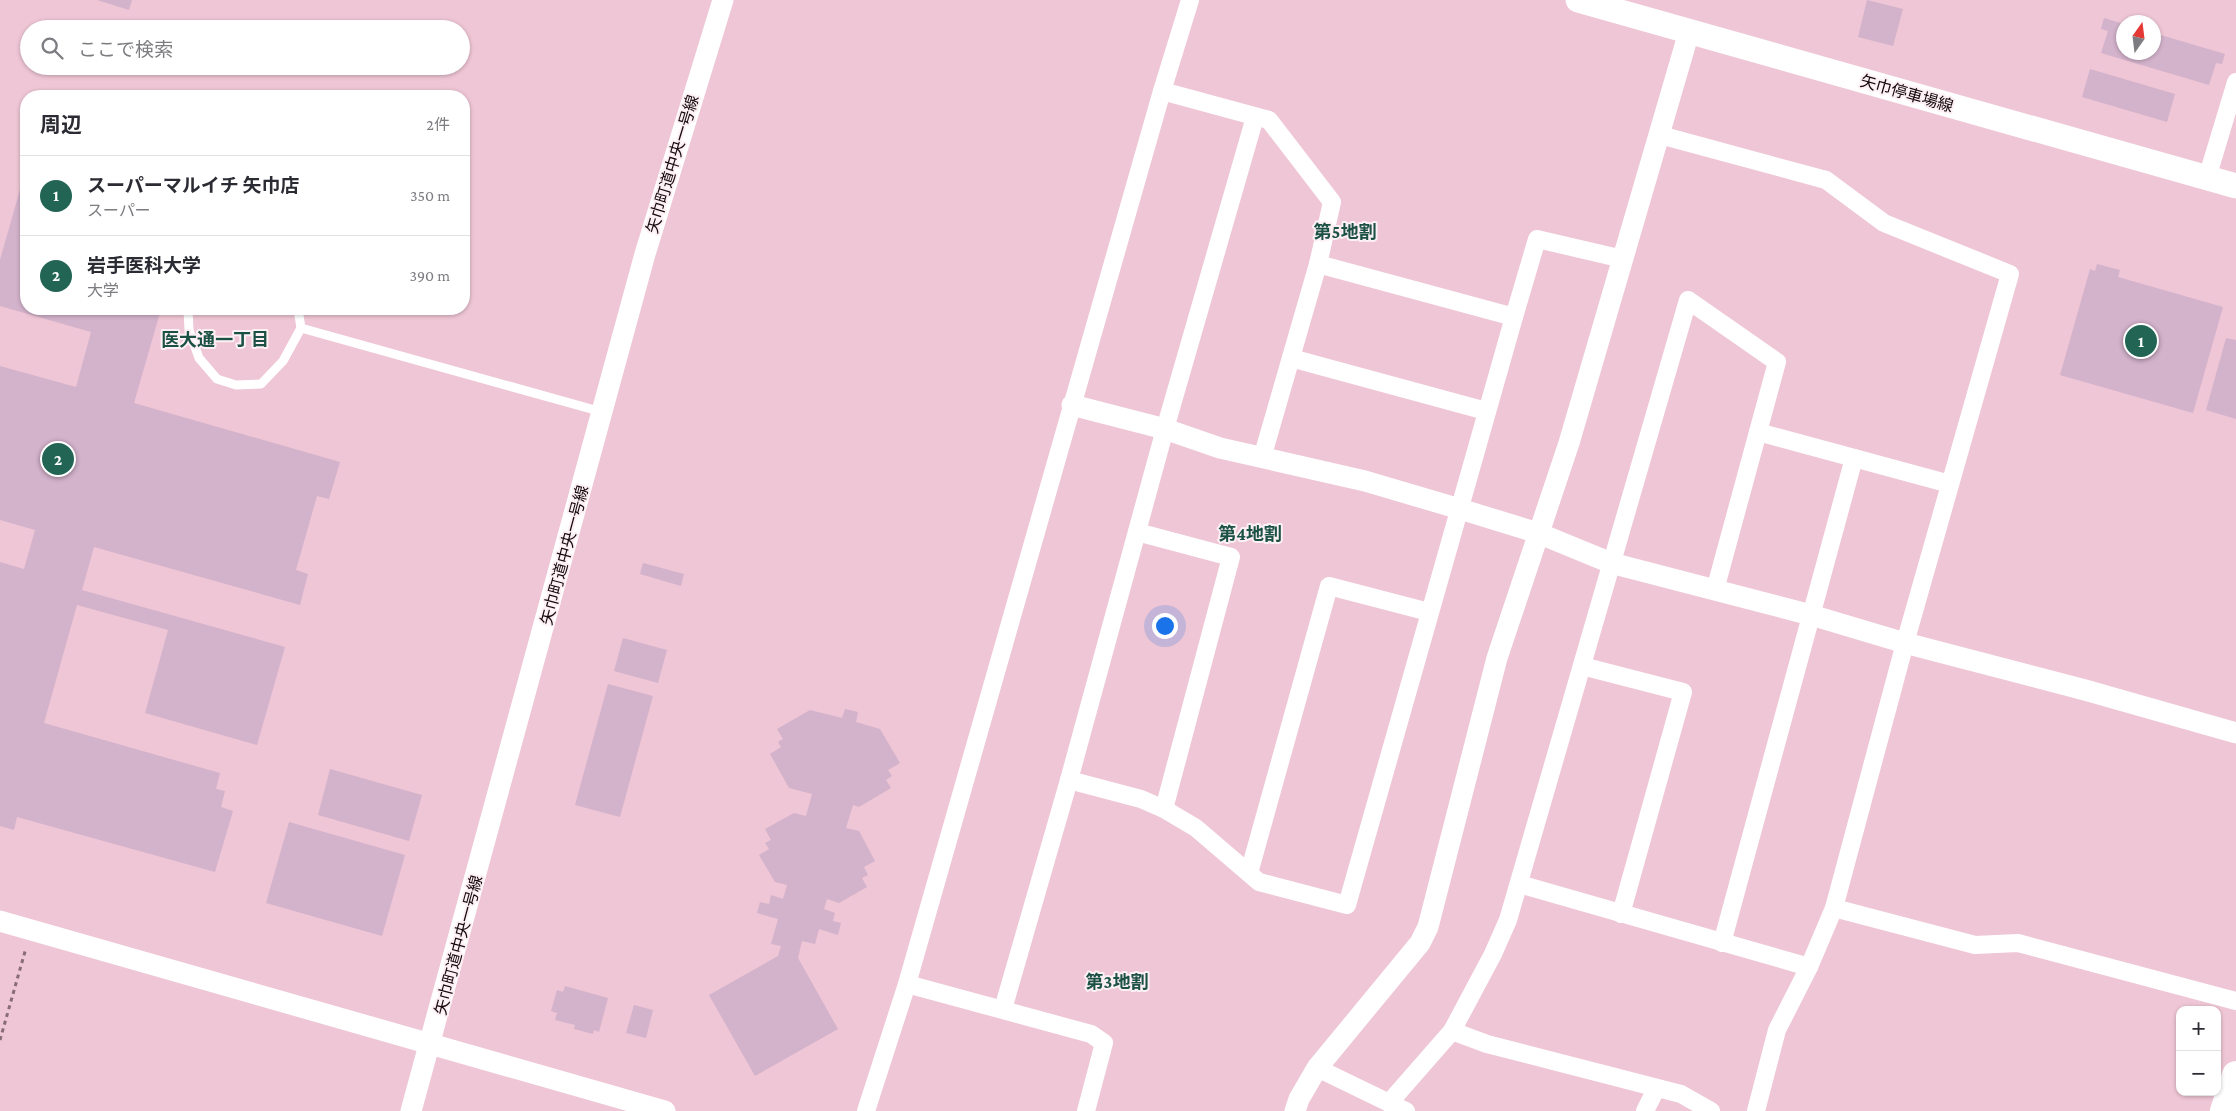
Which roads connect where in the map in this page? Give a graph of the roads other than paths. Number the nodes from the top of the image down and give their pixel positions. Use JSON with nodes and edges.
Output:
{"nodes":[{"id":1,"x":723,"y":0,"type":"edge"},
{"id":2,"x":1190,"y":0,"type":"edge"},
{"id":3,"x":1578,"y":0,"type":"edge"},
{"id":4,"x":1689,"y":32,"type":"junction"},
{"id":5,"x":2236,"y":82,"type":"edge"},
{"id":6,"x":1162,"y":91,"type":"junction"},
{"id":7,"x":1255,"y":117,"type":"junction"},
{"id":8,"x":1660,"y":135,"type":"junction"},
{"id":9,"x":2208,"y":178,"type":"junction"},
{"id":10,"x":2236,"y":186,"type":"edge"},
{"id":11,"x":1623,"y":259,"type":"junction"},
{"id":12,"x":1318,"y":264,"type":"junction"},
{"id":13,"x":188,"y":315,"type":"edge"},
{"id":14,"x":299,"y":315,"type":"edge"},
{"id":15,"x":1514,"y":317,"type":"junction"},
{"id":16,"x":300,"y":328,"type":"junction"},
{"id":17,"x":1291,"y":358,"type":"junction"},
{"id":18,"x":1072,"y":404,"type":"junction"},
{"id":19,"x":1486,"y":411,"type":"junction"},
{"id":20,"x":602,"y":412,"type":"junction"},
{"id":21,"x":1165,"y":428,"type":"junction"},
{"id":22,"x":1758,"y":432,"type":"junction"},
{"id":23,"x":1262,"y":458,"type":"junction"},
{"id":24,"x":1854,"y":458,"type":"junction"},
{"id":25,"x":1950,"y":484,"type":"junction"},
{"id":26,"x":1460,"y":508,"type":"junction"},
{"id":27,"x":1137,"y":532,"type":"junction"},
{"id":28,"x":1538,"y":533,"type":"junction"},
{"id":29,"x":1611,"y":564,"type":"junction"},
{"id":30,"x":1715,"y":590,"type":"junction"},
{"id":31,"x":1429,"y":612,"type":"junction"},
{"id":32,"x":1811,"y":615,"type":"junction"},
{"id":33,"x":1905,"y":643,"type":"junction"},
{"id":34,"x":1582,"y":666,"type":"junction"},
{"id":35,"x":2236,"y":734,"type":"edge"},
{"id":36,"x":1069,"y":780,"type":"junction"},
{"id":37,"x":1164,"y":809,"type":"junction"},
{"id":38,"x":1248,"y":873,"type":"junction"},
{"id":39,"x":1519,"y":884,"type":"junction"},
{"id":40,"x":1834,"y":908,"type":"junction"},
{"id":41,"x":1621,"y":914,"type":"junction"},
{"id":42,"x":0,"y":922,"type":"edge"},
{"id":43,"x":1722,"y":943,"type":"junction"},
{"id":44,"x":1809,"y":967,"type":"junction"},
{"id":45,"x":907,"y":984,"type":"junction"},
{"id":46,"x":2236,"y":1001,"type":"edge"},
{"id":47,"x":1002,"y":1010,"type":"junction"},
{"id":48,"x":1452,"y":1031,"type":"junction"},
{"id":49,"x":431,"y":1044,"type":"junction"},
{"id":50,"x":1317,"y":1068,"type":"junction"},
{"id":51,"x":2236,"y":1075,"type":"edge"},
{"id":52,"x":1656,"y":1089,"type":"junction"},
{"id":53,"x":1389,"y":1103,"type":"junction"},
{"id":54,"x":411,"y":1111,"type":"edge"},
{"id":55,"x":665,"y":1111,"type":"edge"},
{"id":56,"x":866,"y":1111,"type":"edge"},
{"id":57,"x":1086,"y":1111,"type":"edge"},
{"id":58,"x":1294,"y":1111,"type":"edge"},
{"id":59,"x":1406,"y":1111,"type":"edge"},
{"id":60,"x":1645,"y":1111,"type":"edge"},
{"id":61,"x":1711,"y":1111,"type":"edge"},
{"id":62,"x":1756,"y":1111,"type":"edge"},
{"id":63,"x":2224,"y":1111,"type":"edge"}],
"edges":[{"from":1,"to":20,"type":"street","name":"矢巾町道中央一号線"},
{"from":2,"to":6,"type":"street"},
{"from":3,"to":4,"type":"main road","name":"矢巾停車場線"},
{"from":4,"to":8,"type":"street"},
{"from":4,"to":9,"type":"main road","name":"矢巾停車場線"},
{"from":5,"to":9,"type":"street"},
{"from":6,"to":7,"type":"street"},
{"from":6,"to":18,"type":"street"},
{"from":7,"to":12,"type":"street"},
{"from":7,"to":21,"type":"street"},
{"from":8,"to":11,"type":"street"},
{"from":8,"to":25,"type":"street"},
{"from":9,"to":10,"type":"main road","name":"矢巾停車場線"},
{"from":11,"to":15,"type":"street"},
{"from":11,"to":28,"type":"street"},
{"from":12,"to":15,"type":"street"},
{"from":12,"to":17,"type":"street"},
{"from":13,"to":16,"type":"lane"},
{"from":14,"to":16,"type":"lane"},
{"from":15,"to":19,"type":"street"},
{"from":16,"to":20,"type":"lane"},
{"from":17,"to":19,"type":"street"},
{"from":17,"to":23,"type":"street"},
{"from":18,"to":21,"type":"street"},
{"from":18,"to":45,"type":"street"},
{"from":19,"to":26,"type":"street"},
{"from":20,"to":49,"type":"street","name":"矢巾町道中央一号線"},
{"from":21,"to":23,"type":"street"},
{"from":21,"to":27,"type":"street"},
{"from":22,"to":24,"type":"street"},
{"from":22,"to":29,"type":"street"},
{"from":22,"to":30,"type":"street"},
{"from":23,"to":26,"type":"street"},
{"from":24,"to":25,"type":"street"},
{"from":24,"to":32,"type":"street"},
{"from":25,"to":33,"type":"street"},
{"from":26,"to":28,"type":"street"},
{"from":26,"to":31,"type":"street"},
{"from":27,"to":36,"type":"street"},
{"from":27,"to":37,"type":"street"},
{"from":28,"to":29,"type":"street"},
{"from":28,"to":50,"type":"street"},
{"from":29,"to":30,"type":"street"},
{"from":29,"to":34,"type":"street"},
{"from":30,"to":32,"type":"street"},
{"from":31,"to":38,"type":"street"},
{"from":31,"to":38,"type":"street"},
{"from":32,"to":33,"type":"street"},
{"from":32,"to":43,"type":"street"},
{"from":33,"to":35,"type":"street"},
{"from":33,"to":40,"type":"street"},
{"from":34,"to":39,"type":"street"},
{"from":34,"to":41,"type":"street"},
{"from":36,"to":37,"type":"street"},
{"from":36,"to":47,"type":"street"},
{"from":37,"to":38,"type":"street"},
{"from":39,"to":41,"type":"street"},
{"from":39,"to":48,"type":"street"},
{"from":40,"to":44,"type":"street"},
{"from":40,"to":46,"type":"street"},
{"from":41,"to":43,"type":"street"},
{"from":42,"to":49,"type":"street"},
{"from":43,"to":44,"type":"street"},
{"from":44,"to":62,"type":"street"},
{"from":45,"to":47,"type":"street"},
{"from":45,"to":56,"type":"street"},
{"from":47,"to":57,"type":"street"},
{"from":48,"to":52,"type":"street"},
{"from":48,"to":53,"type":"street"},
{"from":49,"to":54,"type":"street","name":"矢巾町道中央一号線"},
{"from":49,"to":55,"type":"street"},
{"from":50,"to":53,"type":"street"},
{"from":50,"to":58,"type":"street"},
{"from":51,"to":63,"type":"highway"},
{"from":52,"to":60,"type":"street"},
{"from":52,"to":61,"type":"street"},
{"from":53,"to":59,"type":"street"}]}
